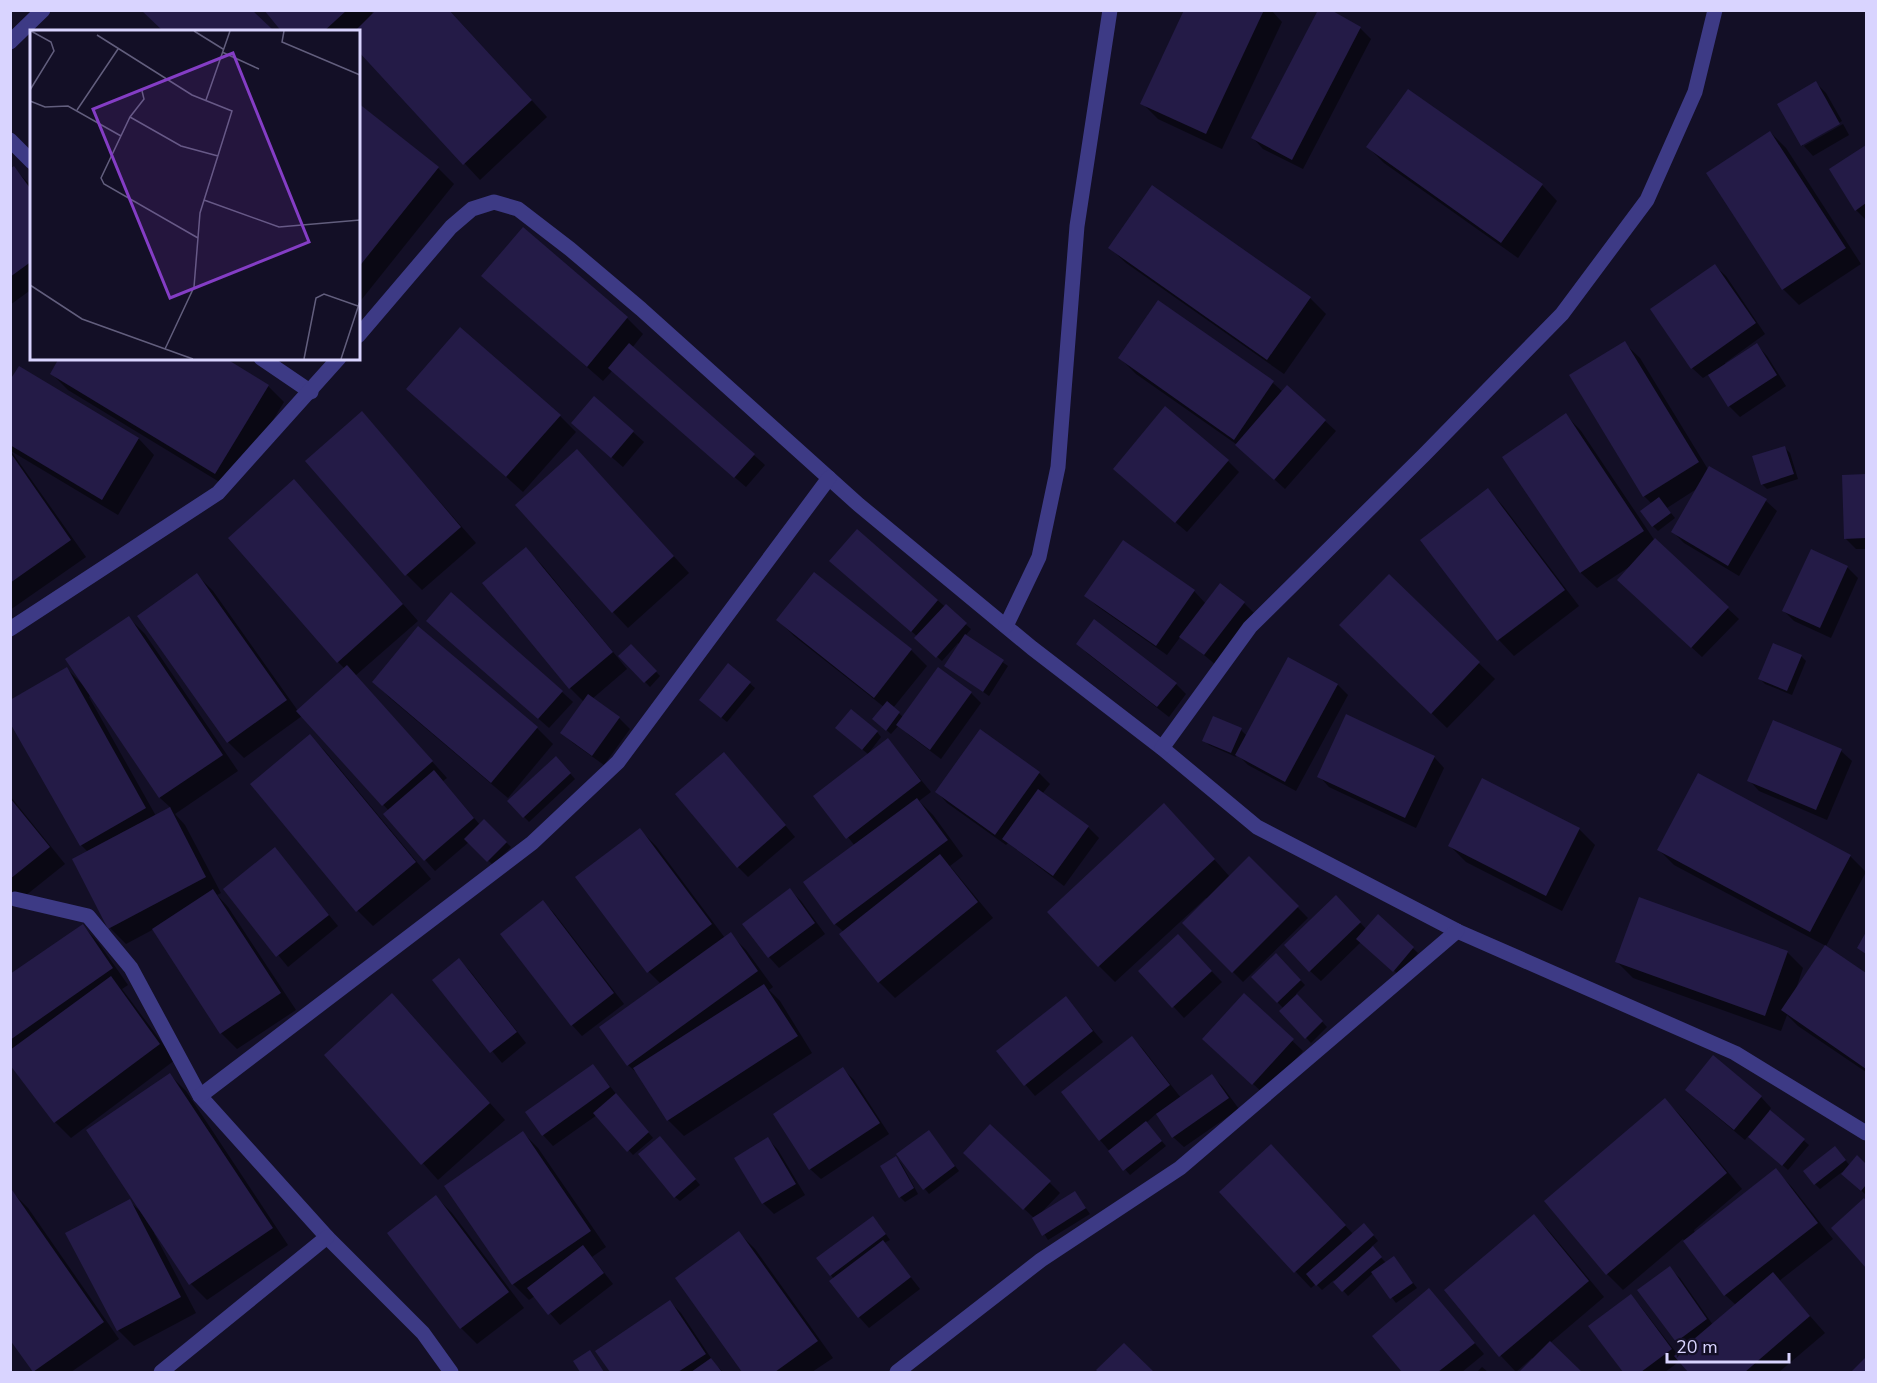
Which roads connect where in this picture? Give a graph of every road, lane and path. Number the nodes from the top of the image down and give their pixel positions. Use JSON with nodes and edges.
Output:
{"nodes":[{"id":1,"x":43,"y":10,"type":"edge"},
{"id":2,"x":1110,"y":10,"type":"edge"},
{"id":3,"x":1715,"y":10,"type":"edge"},
{"id":4,"x":10,"y":42,"type":"edge"},
{"id":5,"x":10,"y":141,"type":"edge"},
{"id":6,"x":30,"y":160,"type":"edge"},
{"id":7,"x":360,"y":334,"type":"edge"},
{"id":8,"x":264,"y":360,"type":"edge"},
{"id":9,"x":337,"y":360,"type":"edge"},
{"id":10,"x":311,"y":392,"type":"junction"},
{"id":11,"x":829,"y":478,"type":"junction"},
{"id":12,"x":1006,"y":626,"type":"junction"},
{"id":13,"x":10,"y":629,"type":"edge"},
{"id":14,"x":1162,"y":748,"type":"junction"},
{"id":15,"x":15,"y":899,"type":"dead end"},
{"id":16,"x":1457,"y":931,"type":"junction"},
{"id":17,"x":200,"y":1096,"type":"junction"},
{"id":18,"x":1866,"y":1133,"type":"edge"},
{"id":19,"x":327,"y":1237,"type":"junction"},
{"id":20,"x":161,"y":1372,"type":"edge"},
{"id":21,"x":451,"y":1372,"type":"edge"},
{"id":22,"x":897,"y":1372,"type":"edge"}],
"edges":[{"from":1,"to":4,"type":"street"},
{"from":2,"to":12,"type":"street"},
{"from":3,"to":14,"type":"street"},
{"from":5,"to":6,"type":"street"},
{"from":7,"to":11,"type":"street"},
{"from":8,"to":10,"type":"street"},
{"from":9,"to":10,"type":"street"},
{"from":10,"to":13,"type":"street"},
{"from":11,"to":12,"type":"street"},
{"from":11,"to":17,"type":"street"},
{"from":12,"to":14,"type":"street"},
{"from":14,"to":16,"type":"street"},
{"from":15,"to":17,"type":"street"},
{"from":16,"to":18,"type":"street"},
{"from":16,"to":22,"type":"street"},
{"from":17,"to":19,"type":"street"},
{"from":19,"to":20,"type":"street"},
{"from":19,"to":21,"type":"street"}]}
